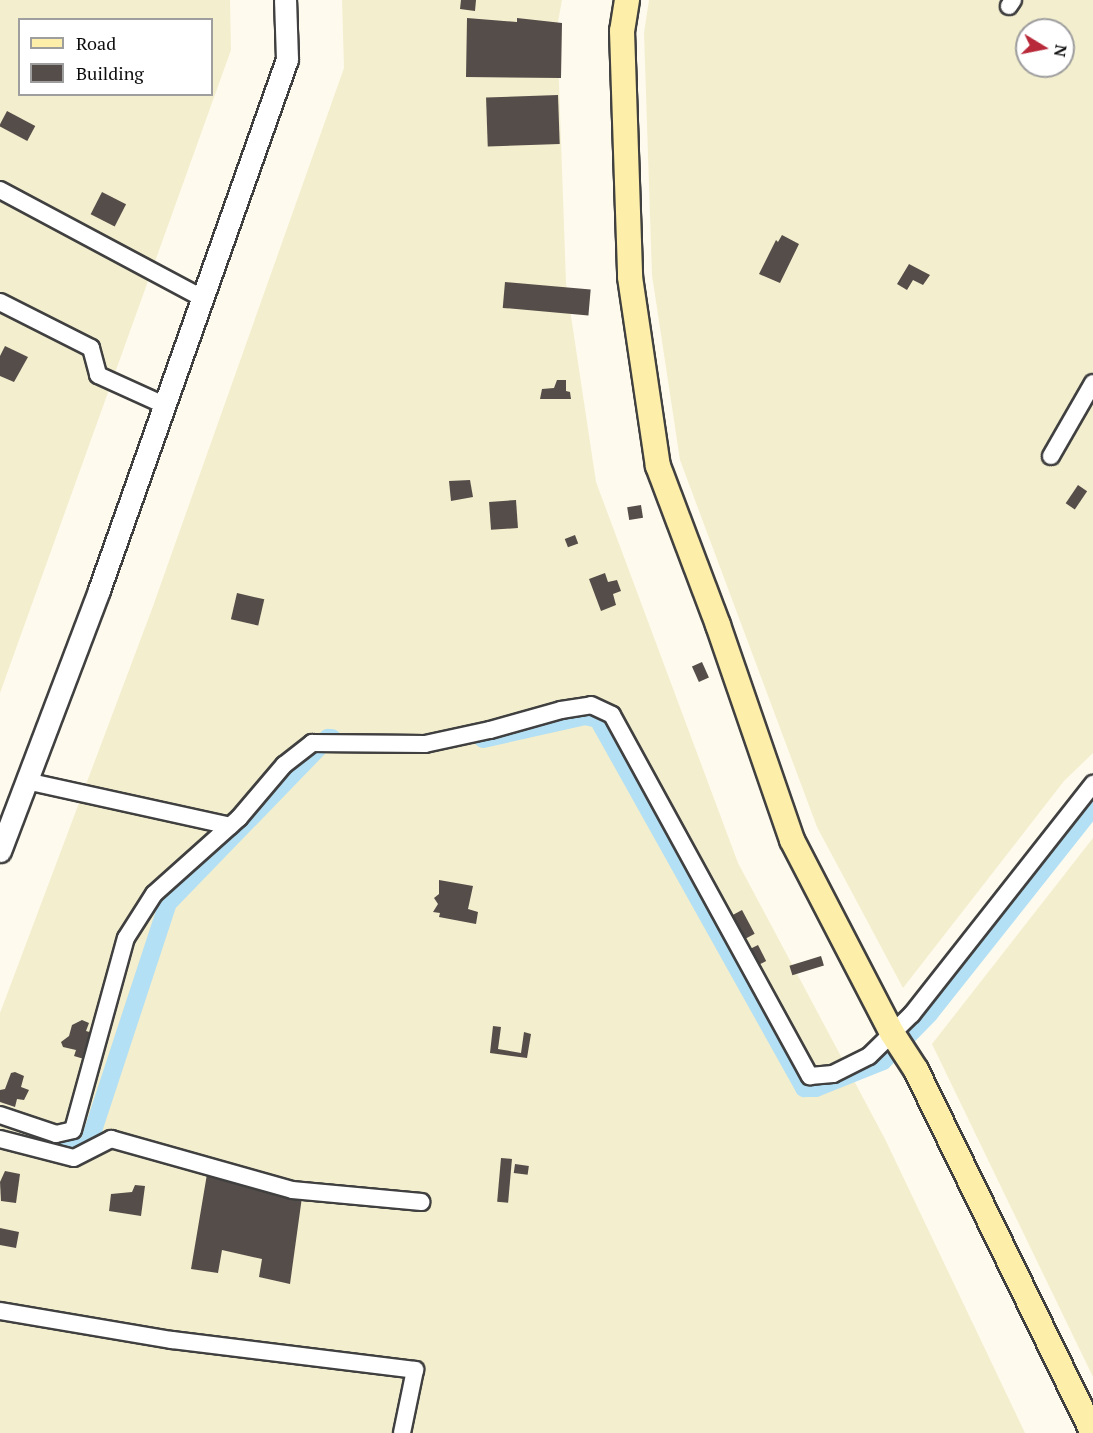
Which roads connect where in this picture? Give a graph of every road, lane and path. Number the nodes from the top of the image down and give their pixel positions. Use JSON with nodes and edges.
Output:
{"nodes":[{"id":1,"x":285,"y":0,"type":"edge"},
{"id":2,"x":627,"y":0,"type":"edge"},
{"id":3,"x":0,"y":190,"type":"edge"},
{"id":4,"x":202,"y":298,"type":"junction"},
{"id":5,"x":0,"y":302,"type":"edge"},
{"id":6,"x":1093,"y":383,"type":"edge"},
{"id":7,"x":164,"y":405,"type":"junction"},
{"id":8,"x":1051,"y":456,"type":"dead end"},
{"id":9,"x":26,"y":781,"type":"junction"},
{"id":10,"x":1093,"y":784,"type":"edge"},
{"id":11,"x":230,"y":826,"type":"junction"},
{"id":12,"x":0,"y":851,"type":"edge"},
{"id":13,"x":892,"y":1033,"type":"junction"},
{"id":14,"x":0,"y":1115,"type":"edge"},
{"id":15,"x":0,"y":1139,"type":"edge"},
{"id":16,"x":421,"y":1202,"type":"dead end"},
{"id":17,"x":0,"y":1311,"type":"edge"},
{"id":18,"x":402,"y":1433,"type":"edge"},
{"id":19,"x":1093,"y":1433,"type":"edge"}],
"edges":[{"from":1,"to":4,"type":"street"},
{"from":2,"to":13,"type":"main road"},
{"from":3,"to":4,"type":"street"},
{"from":4,"to":7,"type":"street"},
{"from":5,"to":7,"type":"street"},
{"from":6,"to":8,"type":"street"},
{"from":7,"to":9,"type":"street"},
{"from":9,"to":11,"type":"street"},
{"from":9,"to":12,"type":"street"},
{"from":10,"to":13,"type":"street"},
{"from":11,"to":13,"type":"street"},
{"from":11,"to":14,"type":"street"},
{"from":13,"to":19,"type":"main road"},
{"from":15,"to":16,"type":"street"},
{"from":17,"to":18,"type":"street"}]}
